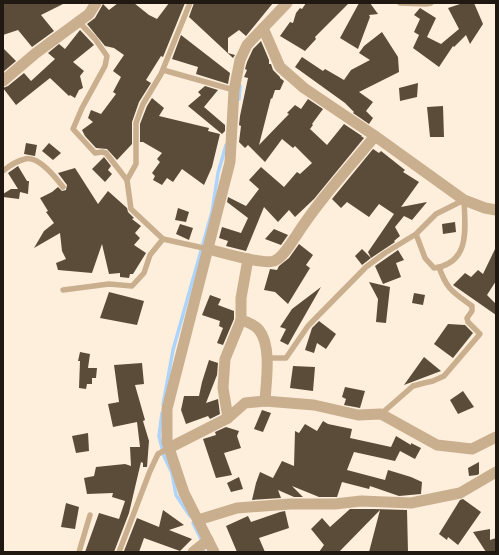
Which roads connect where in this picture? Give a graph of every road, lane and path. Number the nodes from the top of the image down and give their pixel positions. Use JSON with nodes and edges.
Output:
{"nodes":[{"id":1,"x":96,"y":3,"type":"edge"},
{"id":2,"x":190,"y":3,"type":"edge"},
{"id":3,"x":286,"y":3,"type":"edge"},
{"id":4,"x":400,"y":3,"type":"edge"},
{"id":5,"x":431,"y":3,"type":"edge"},
{"id":6,"x":79,"y":22,"type":"junction"},
{"id":7,"x":263,"y":28,"type":"junction"},
{"id":8,"x":163,"y":70,"type":"junction"},
{"id":9,"x":3,"y":81,"type":"edge"},
{"id":10,"x":234,"y":90,"type":"junction"},
{"id":11,"x":375,"y":136,"type":"junction"},
{"id":12,"x":3,"y":171,"type":"edge"},
{"id":13,"x":127,"y":180,"type":"junction"},
{"id":14,"x":63,"y":187,"type":"dead end"},
{"id":15,"x":464,"y":200,"type":"junction"},
{"id":16,"x":496,"y":210,"type":"edge"},
{"id":17,"x":416,"y":234,"type":"junction"},
{"id":18,"x":163,"y":239,"type":"junction"},
{"id":19,"x":208,"y":249,"type":"junction"},
{"id":20,"x":248,"y":259,"type":"junction"},
{"id":21,"x":439,"y":267,"type":"junction"},
{"id":22,"x":63,"y":290,"type":"dead end"},
{"id":23,"x":241,"y":320,"type":"junction"},
{"id":24,"x":267,"y":358,"type":"junction"},
{"id":25,"x":265,"y":401,"type":"junction"},
{"id":26,"x":381,"y":414,"type":"junction"},
{"id":27,"x":228,"y":418,"type":"junction"},
{"id":28,"x":496,"y":436,"type":"edge"},
{"id":29,"x":169,"y":448,"type":"junction"},
{"id":30,"x":496,"y":472,"type":"edge"},
{"id":31,"x":90,"y":515,"type":"dead end"},
{"id":32,"x":198,"y":520,"type":"junction"},
{"id":33,"x":208,"y":540,"type":"junction"},
{"id":34,"x":79,"y":552,"type":"edge"},
{"id":35,"x":119,"y":552,"type":"edge"},
{"id":36,"x":193,"y":552,"type":"edge"},
{"id":37,"x":214,"y":552,"type":"edge"}],
"edges":[{"from":1,"to":6,"type":"street"},
{"from":2,"to":8,"type":"lane"},
{"from":3,"to":7,"type":"street"},
{"from":4,"to":5,"type":"lane"},
{"from":6,"to":9,"type":"street"},
{"from":6,"to":13,"type":"lane"},
{"from":7,"to":10,"type":"street"},
{"from":7,"to":11,"type":"street"},
{"from":8,"to":10,"type":"lane"},
{"from":8,"to":13,"type":"lane"},
{"from":10,"to":19,"type":"street"},
{"from":11,"to":15,"type":"street"},
{"from":11,"to":20,"type":"street"},
{"from":12,"to":14,"type":"lane"},
{"from":13,"to":18,"type":"lane"},
{"from":15,"to":16,"type":"street"},
{"from":15,"to":17,"type":"lane"},
{"from":15,"to":21,"type":"lane"},
{"from":17,"to":21,"type":"lane"},
{"from":17,"to":24,"type":"lane"},
{"from":18,"to":19,"type":"lane"},
{"from":18,"to":22,"type":"lane"},
{"from":19,"to":20,"type":"street"},
{"from":19,"to":29,"type":"street"},
{"from":20,"to":23,"type":"street"},
{"from":21,"to":26,"type":"lane"},
{"from":23,"to":24,"type":"street"},
{"from":23,"to":27,"type":"street"},
{"from":24,"to":25,"type":"street"},
{"from":25,"to":26,"type":"street"},
{"from":25,"to":27,"type":"street"},
{"from":26,"to":28,"type":"street"},
{"from":27,"to":29,"type":"street"},
{"from":29,"to":32,"type":"street"},
{"from":29,"to":35,"type":"lane"},
{"from":30,"to":32,"type":"street"},
{"from":31,"to":34,"type":"lane"},
{"from":32,"to":33,"type":"street"},
{"from":33,"to":36,"type":"street"},
{"from":33,"to":37,"type":"street"}]}
